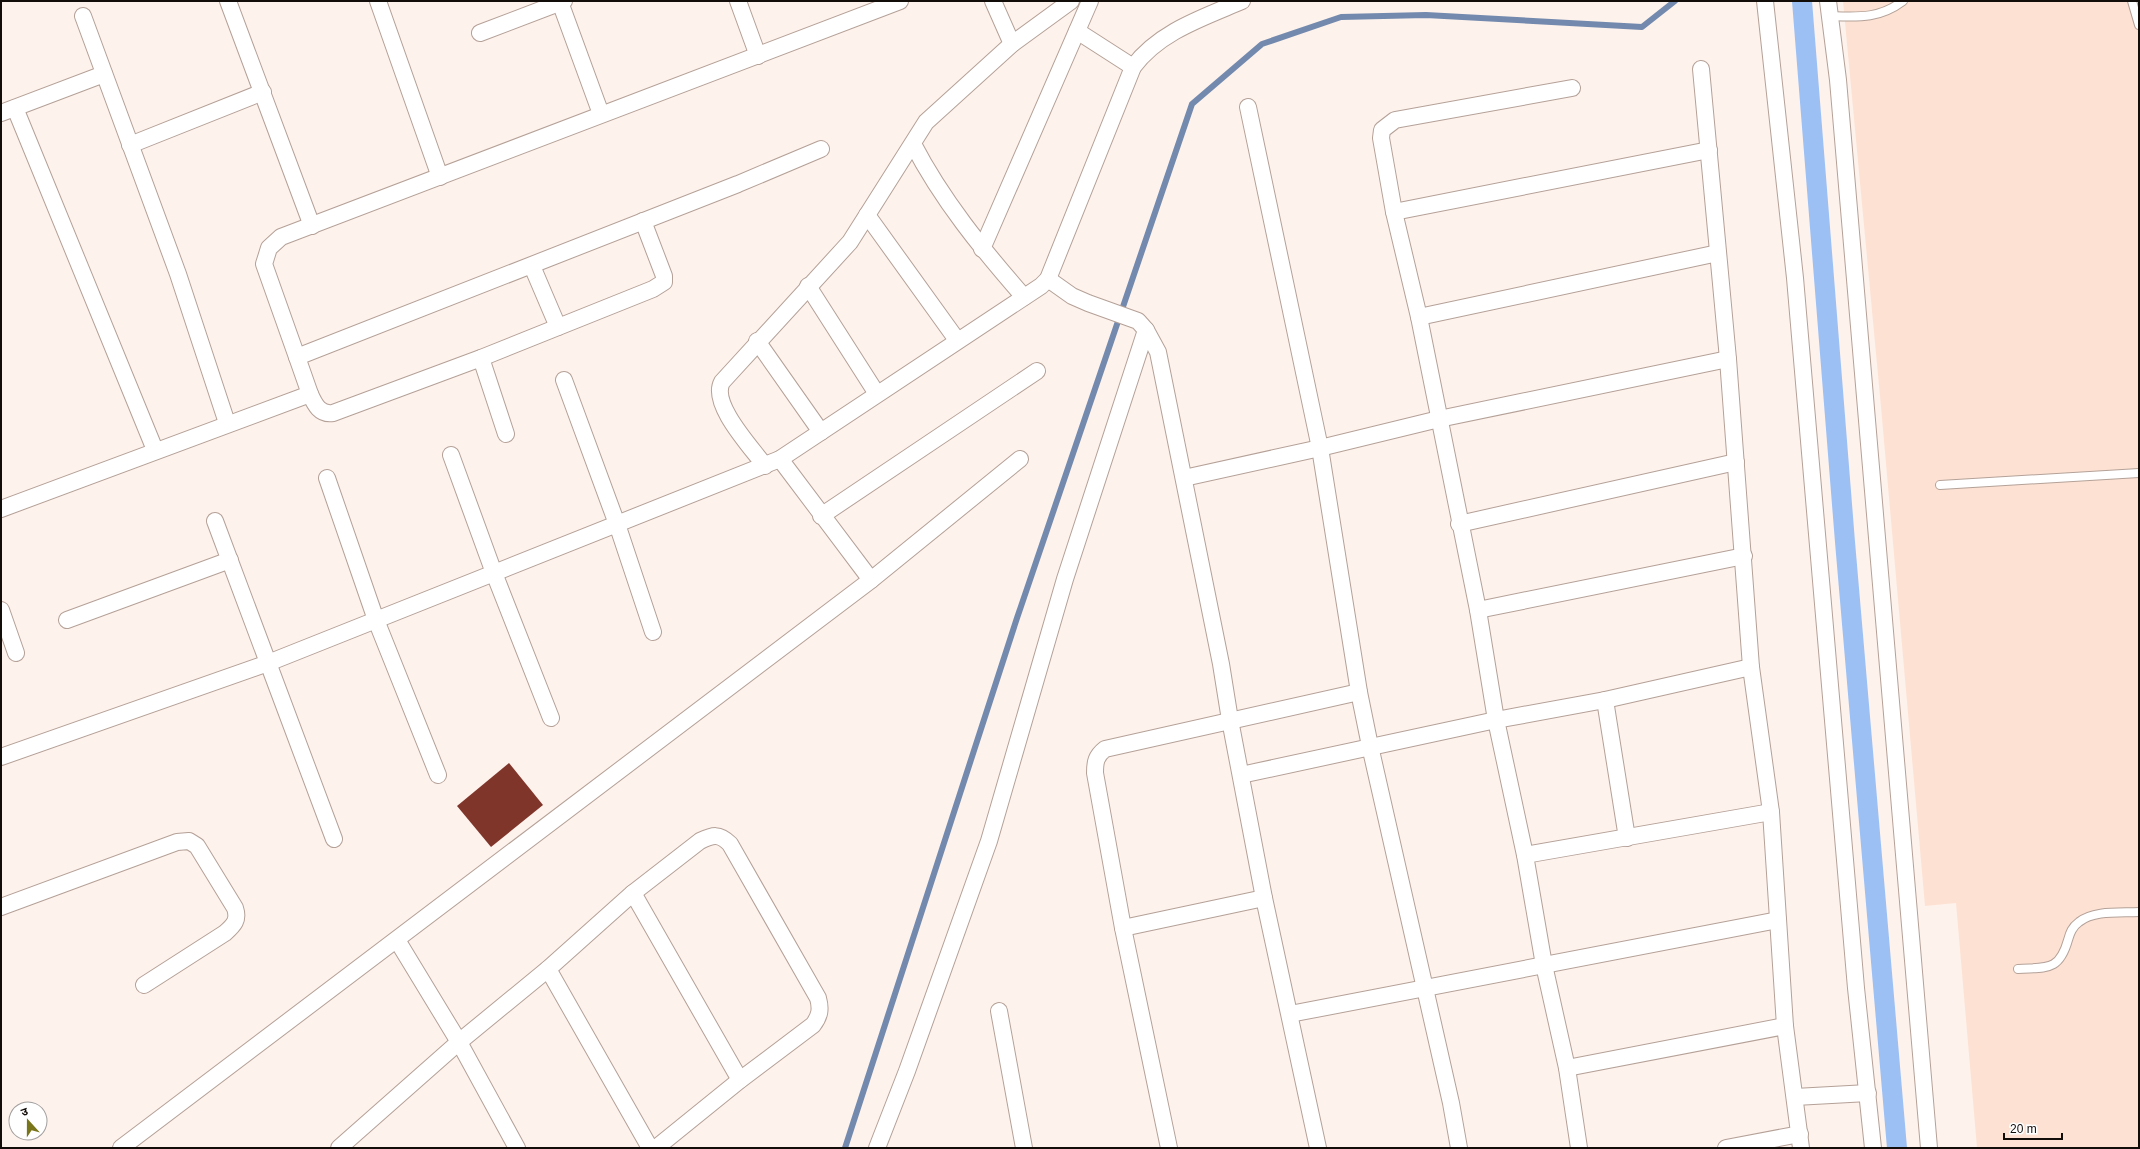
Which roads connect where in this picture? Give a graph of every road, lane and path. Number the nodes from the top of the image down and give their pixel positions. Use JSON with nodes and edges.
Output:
{"nodes":[{"id":1,"x":228,"y":1,"type":"edge"},
{"id":2,"x":378,"y":1,"type":"edge"},
{"id":3,"x":738,"y":1,"type":"edge"},
{"id":4,"x":900,"y":1,"type":"edge"},
{"id":5,"x":993,"y":1,"type":"edge"},
{"id":6,"x":1071,"y":1,"type":"edge"},
{"id":7,"x":1090,"y":1,"type":"edge"},
{"id":8,"x":1242,"y":1,"type":"edge"},
{"id":9,"x":1764,"y":1,"type":"edge"},
{"id":10,"x":1903,"y":1,"type":"edge"},
{"id":11,"x":2132,"y":1,"type":"edge"},
{"id":12,"x":562,"y":2,"type":"edge"},
{"id":13,"x":1829,"y":9,"type":"edge"},
{"id":14,"x":83,"y":16,"type":"dead end"},
{"id":15,"x":2139,"y":25,"type":"edge"},
{"id":16,"x":1077,"y":31,"type":"junction"},
{"id":17,"x":480,"y":33,"type":"dead end"},
{"id":18,"x":1012,"y":44,"type":"junction"},
{"id":19,"x":758,"y":56,"type":"junction"},
{"id":20,"x":1133,"y":67,"type":"junction"},
{"id":21,"x":1701,"y":69,"type":"dead end"},
{"id":22,"x":104,"y":74,"type":"junction"},
{"id":23,"x":1572,"y":88,"type":"dead end"},
{"id":24,"x":263,"y":92,"type":"junction"},
{"id":25,"x":1248,"y":107,"type":"dead end"},
{"id":26,"x":8,"y":111,"type":"edge"},
{"id":27,"x":601,"y":114,"type":"junction"},
{"id":28,"x":912,"y":144,"type":"junction"},
{"id":29,"x":130,"y":145,"type":"junction"},
{"id":30,"x":821,"y":148,"type":"dead end"},
{"id":31,"x":1709,"y":150,"type":"junction"},
{"id":32,"x":440,"y":177,"type":"junction"},
{"id":33,"x":1394,"y":212,"type":"junction"},
{"id":34,"x":867,"y":215,"type":"junction"},
{"id":35,"x":643,"y":221,"type":"junction"},
{"id":36,"x":312,"y":226,"type":"junction"},
{"id":37,"x":982,"y":249,"type":"junction"},
{"id":38,"x":1718,"y":253,"type":"junction"},
{"id":39,"x":532,"y":266,"type":"junction"},
{"id":40,"x":1048,"y":279,"type":"junction"},
{"id":41,"x":808,"y":286,"type":"junction"},
{"id":42,"x":1024,"y":297,"type":"junction"},
{"id":43,"x":1419,"y":317,"type":"junction"},
{"id":44,"x":1142,"y":325,"type":"junction"},
{"id":45,"x":558,"y":327,"type":"junction"},
{"id":46,"x":957,"y":340,"type":"junction"},
{"id":47,"x":757,"y":341,"type":"junction"},
{"id":48,"x":297,"y":357,"type":"junction"},
{"id":49,"x":481,"y":358,"type":"junction"},
{"id":50,"x":1728,"y":359,"type":"junction"},
{"id":51,"x":1037,"y":371,"type":"dead end"},
{"id":52,"x":564,"y":380,"type":"dead end"},
{"id":53,"x":310,"y":394,"type":"junction"},
{"id":54,"x":877,"y":394,"type":"junction"},
{"id":55,"x":1439,"y":419,"type":"junction"},
{"id":56,"x":227,"y":423,"type":"junction"},
{"id":57,"x":821,"y":432,"type":"junction"},
{"id":58,"x":506,"y":434,"type":"dead end"},
{"id":59,"x":1320,"y":448,"type":"junction"},
{"id":60,"x":155,"y":450,"type":"junction"},
{"id":61,"x":451,"y":455,"type":"dead end"},
{"id":62,"x":1020,"y":459,"type":"dead end"},
{"id":63,"x":780,"y":460,"type":"junction"},
{"id":64,"x":1736,"y":462,"type":"junction"},
{"id":65,"x":765,"y":466,"type":"junction"},
{"id":66,"x":2139,"y":472,"type":"edge"},
{"id":67,"x":327,"y":478,"type":"dead end"},
{"id":68,"x":1184,"y":478,"type":"junction"},
{"id":69,"x":1940,"y":485,"type":"dead end"},
{"id":70,"x":2,"y":507,"type":"edge"},
{"id":71,"x":821,"y":516,"type":"junction"},
{"id":72,"x":214,"y":521,"type":"dead end"},
{"id":73,"x":617,"y":524,"type":"junction"},
{"id":74,"x":1460,"y":524,"type":"junction"},
{"id":75,"x":1744,"y":556,"type":"junction"},
{"id":76,"x":230,"y":560,"type":"junction"},
{"id":77,"x":494,"y":573,"type":"junction"},
{"id":78,"x":871,"y":580,"type":"junction"},
{"id":79,"x":1,"y":610,"type":"edge"},
{"id":80,"x":1478,"y":610,"type":"junction"},
{"id":81,"x":67,"y":620,"type":"dead end"},
{"id":82,"x":376,"y":620,"type":"junction"},
{"id":83,"x":653,"y":632,"type":"dead end"},
{"id":84,"x":16,"y":653,"type":"dead end"},
{"id":85,"x":268,"y":663,"type":"junction"},
{"id":86,"x":1751,"y":667,"type":"junction"},
{"id":87,"x":1359,"y":692,"type":"junction"},
{"id":88,"x":1605,"y":700,"type":"junction"},
{"id":89,"x":551,"y":718,"type":"dead end"},
{"id":90,"x":1230,"y":720,"type":"junction"},
{"id":91,"x":1496,"y":720,"type":"junction"},
{"id":92,"x":1370,"y":746,"type":"junction"},
{"id":93,"x":1,"y":757,"type":"edge"},
{"id":94,"x":438,"y":775,"type":"dead end"},
{"id":95,"x":1241,"y":775,"type":"junction"},
{"id":96,"x":1771,"y":812,"type":"junction"},
{"id":97,"x":1627,"y":838,"type":"junction"},
{"id":98,"x":334,"y":839,"type":"dead end"},
{"id":99,"x":1525,"y":855,"type":"junction"},
{"id":100,"x":633,"y":893,"type":"junction"},
{"id":101,"x":1264,"y":898,"type":"junction"},
{"id":102,"x":1,"y":907,"type":"edge"},
{"id":103,"x":2139,"y":912,"type":"edge"},
{"id":104,"x":1778,"y":920,"type":"junction"},
{"id":105,"x":1123,"y":928,"type":"junction"},
{"id":106,"x":397,"y":940,"type":"junction"},
{"id":107,"x":1544,"y":965,"type":"junction"},
{"id":108,"x":548,"y":969,"type":"junction"},
{"id":109,"x":2018,"y":970,"type":"dead end"},
{"id":110,"x":144,"y":985,"type":"dead end"},
{"id":111,"x":1426,"y":989,"type":"junction"},
{"id":112,"x":999,"y":1011,"type":"dead end"},
{"id":113,"x":1290,"y":1014,"type":"junction"},
{"id":114,"x":1785,"y":1026,"type":"junction"},
{"id":115,"x":459,"y":1042,"type":"junction"},
{"id":116,"x":1567,"y":1068,"type":"junction"},
{"id":117,"x":740,"y":1080,"type":"junction"},
{"id":118,"x":1868,"y":1093,"type":"junction"},
{"id":119,"x":1795,"y":1096,"type":"junction"},
{"id":120,"x":1801,"y":1141,"type":"edge"},
{"id":121,"x":343,"y":1147,"type":"edge"},
{"id":122,"x":121,"y":1148,"type":"edge"},
{"id":123,"x":517,"y":1148,"type":"edge"},
{"id":124,"x":650,"y":1148,"type":"edge"},
{"id":125,"x":656,"y":1148,"type":"edge"},
{"id":126,"x":877,"y":1148,"type":"edge"},
{"id":127,"x":1024,"y":1148,"type":"edge"},
{"id":128,"x":1169,"y":1148,"type":"edge"},
{"id":129,"x":1318,"y":1148,"type":"edge"},
{"id":130,"x":1459,"y":1148,"type":"edge"},
{"id":131,"x":1579,"y":1148,"type":"edge"},
{"id":132,"x":1726,"y":1148,"type":"edge"},
{"id":133,"x":1873,"y":1148,"type":"edge"},
{"id":134,"x":1929,"y":1148,"type":"edge"}],
"edges":[{"from":1,"to":24,"type":"street"},
{"from":2,"to":32,"type":"street"},
{"from":3,"to":19,"type":"street"},
{"from":4,"to":19,"type":"street"},
{"from":5,"to":18,"type":"street"},
{"from":6,"to":18,"type":"street"},
{"from":7,"to":16,"type":"street"},
{"from":8,"to":20,"type":"street"},
{"from":9,"to":118,"type":"street"},
{"from":10,"to":13,"type":"lane"},
{"from":11,"to":15,"type":"lane"},
{"from":12,"to":17,"type":"street"},
{"from":12,"to":27,"type":"street"},
{"from":13,"to":134,"type":"street"},
{"from":14,"to":22,"type":"street"},
{"from":16,"to":20,"type":"street"},
{"from":16,"to":37,"type":"street"},
{"from":18,"to":28,"type":"street"},
{"from":19,"to":27,"type":"street"},
{"from":20,"to":40,"type":"street"},
{"from":21,"to":31,"type":"street"},
{"from":22,"to":26,"type":"street"},
{"from":22,"to":29,"type":"street"},
{"from":23,"to":33,"type":"street"},
{"from":24,"to":29,"type":"street"},
{"from":24,"to":36,"type":"street"},
{"from":25,"to":59,"type":"street"},
{"from":26,"to":60,"type":"street"},
{"from":27,"to":32,"type":"street"},
{"from":28,"to":34,"type":"street"},
{"from":28,"to":37,"type":"street"},
{"from":29,"to":56,"type":"street"},
{"from":30,"to":35,"type":"street"},
{"from":31,"to":33,"type":"street"},
{"from":31,"to":38,"type":"street"},
{"from":32,"to":36,"type":"street"},
{"from":33,"to":43,"type":"street"},
{"from":34,"to":41,"type":"street"},
{"from":34,"to":46,"type":"street"},
{"from":35,"to":39,"type":"street"},
{"from":35,"to":45,"type":"street"},
{"from":36,"to":48,"type":"street"},
{"from":37,"to":42,"type":"street"},
{"from":38,"to":43,"type":"street"},
{"from":38,"to":50,"type":"street"},
{"from":39,"to":45,"type":"street"},
{"from":39,"to":48,"type":"street"},
{"from":40,"to":42,"type":"street"},
{"from":40,"to":44,"type":"street"},
{"from":41,"to":47,"type":"street"},
{"from":41,"to":54,"type":"street"},
{"from":42,"to":46,"type":"street"},
{"from":43,"to":55,"type":"street"},
{"from":44,"to":68,"type":"street"},
{"from":44,"to":126,"type":"street"},
{"from":45,"to":49,"type":"street"},
{"from":46,"to":54,"type":"street"},
{"from":47,"to":57,"type":"street"},
{"from":47,"to":65,"type":"street"},
{"from":48,"to":53,"type":"street"},
{"from":49,"to":53,"type":"street"},
{"from":49,"to":58,"type":"street"},
{"from":50,"to":55,"type":"street"},
{"from":50,"to":64,"type":"street"},
{"from":51,"to":71,"type":"street"},
{"from":52,"to":73,"type":"street"},
{"from":53,"to":56,"type":"street"},
{"from":54,"to":57,"type":"street"},
{"from":55,"to":59,"type":"street"},
{"from":55,"to":74,"type":"street"},
{"from":56,"to":60,"type":"street"},
{"from":57,"to":63,"type":"street"},
{"from":59,"to":68,"type":"street"},
{"from":59,"to":87,"type":"street"},
{"from":60,"to":70,"type":"street"},
{"from":61,"to":77,"type":"street"},
{"from":62,"to":78,"type":"street"},
{"from":63,"to":65,"type":"street"},
{"from":63,"to":71,"type":"street"},
{"from":64,"to":74,"type":"street"},
{"from":64,"to":75,"type":"street"},
{"from":65,"to":73,"type":"street"},
{"from":66,"to":69,"type":"lane"},
{"from":67,"to":82,"type":"street"},
{"from":68,"to":90,"type":"street"},
{"from":71,"to":78,"type":"street"},
{"from":72,"to":76,"type":"street"},
{"from":73,"to":77,"type":"street"},
{"from":73,"to":83,"type":"street"},
{"from":74,"to":80,"type":"street"},
{"from":75,"to":80,"type":"street"},
{"from":75,"to":86,"type":"street"},
{"from":76,"to":81,"type":"street"},
{"from":76,"to":85,"type":"street"},
{"from":77,"to":82,"type":"street"},
{"from":77,"to":89,"type":"street"},
{"from":78,"to":106,"type":"street"},
{"from":79,"to":84,"type":"street"},
{"from":80,"to":91,"type":"street"},
{"from":82,"to":85,"type":"street"},
{"from":82,"to":94,"type":"street"},
{"from":85,"to":93,"type":"street"},
{"from":85,"to":98,"type":"street"},
{"from":86,"to":88,"type":"street"},
{"from":86,"to":96,"type":"street"},
{"from":87,"to":90,"type":"street"},
{"from":87,"to":92,"type":"street"},
{"from":88,"to":91,"type":"street"},
{"from":88,"to":97,"type":"street"},
{"from":90,"to":95,"type":"street"},
{"from":90,"to":105,"type":"street"},
{"from":91,"to":92,"type":"street"},
{"from":91,"to":99,"type":"street"},
{"from":92,"to":95,"type":"street"},
{"from":92,"to":111,"type":"street"},
{"from":95,"to":101,"type":"street"},
{"from":96,"to":97,"type":"street"},
{"from":96,"to":104,"type":"street"},
{"from":97,"to":99,"type":"street"},
{"from":99,"to":107,"type":"street"},
{"from":100,"to":108,"type":"street"},
{"from":100,"to":117,"type":"street"},
{"from":100,"to":117,"type":"street"},
{"from":101,"to":105,"type":"street"},
{"from":101,"to":113,"type":"street"},
{"from":102,"to":110,"type":"street"},
{"from":103,"to":109,"type":"lane"},
{"from":104,"to":107,"type":"street"},
{"from":104,"to":114,"type":"street"},
{"from":105,"to":128,"type":"street"},
{"from":106,"to":115,"type":"street"},
{"from":106,"to":122,"type":"street"},
{"from":107,"to":111,"type":"street"},
{"from":107,"to":116,"type":"street"},
{"from":108,"to":115,"type":"street"},
{"from":108,"to":124,"type":"street"},
{"from":111,"to":113,"type":"street"},
{"from":111,"to":130,"type":"street"},
{"from":112,"to":127,"type":"street"},
{"from":113,"to":129,"type":"street"},
{"from":114,"to":116,"type":"street"},
{"from":114,"to":119,"type":"street"},
{"from":115,"to":121,"type":"street"},
{"from":115,"to":123,"type":"street"},
{"from":116,"to":131,"type":"street"},
{"from":117,"to":125,"type":"street"},
{"from":118,"to":119,"type":"street"},
{"from":118,"to":133,"type":"street"},
{"from":119,"to":120,"type":"street"},
{"from":120,"to":132,"type":"street"}]}
